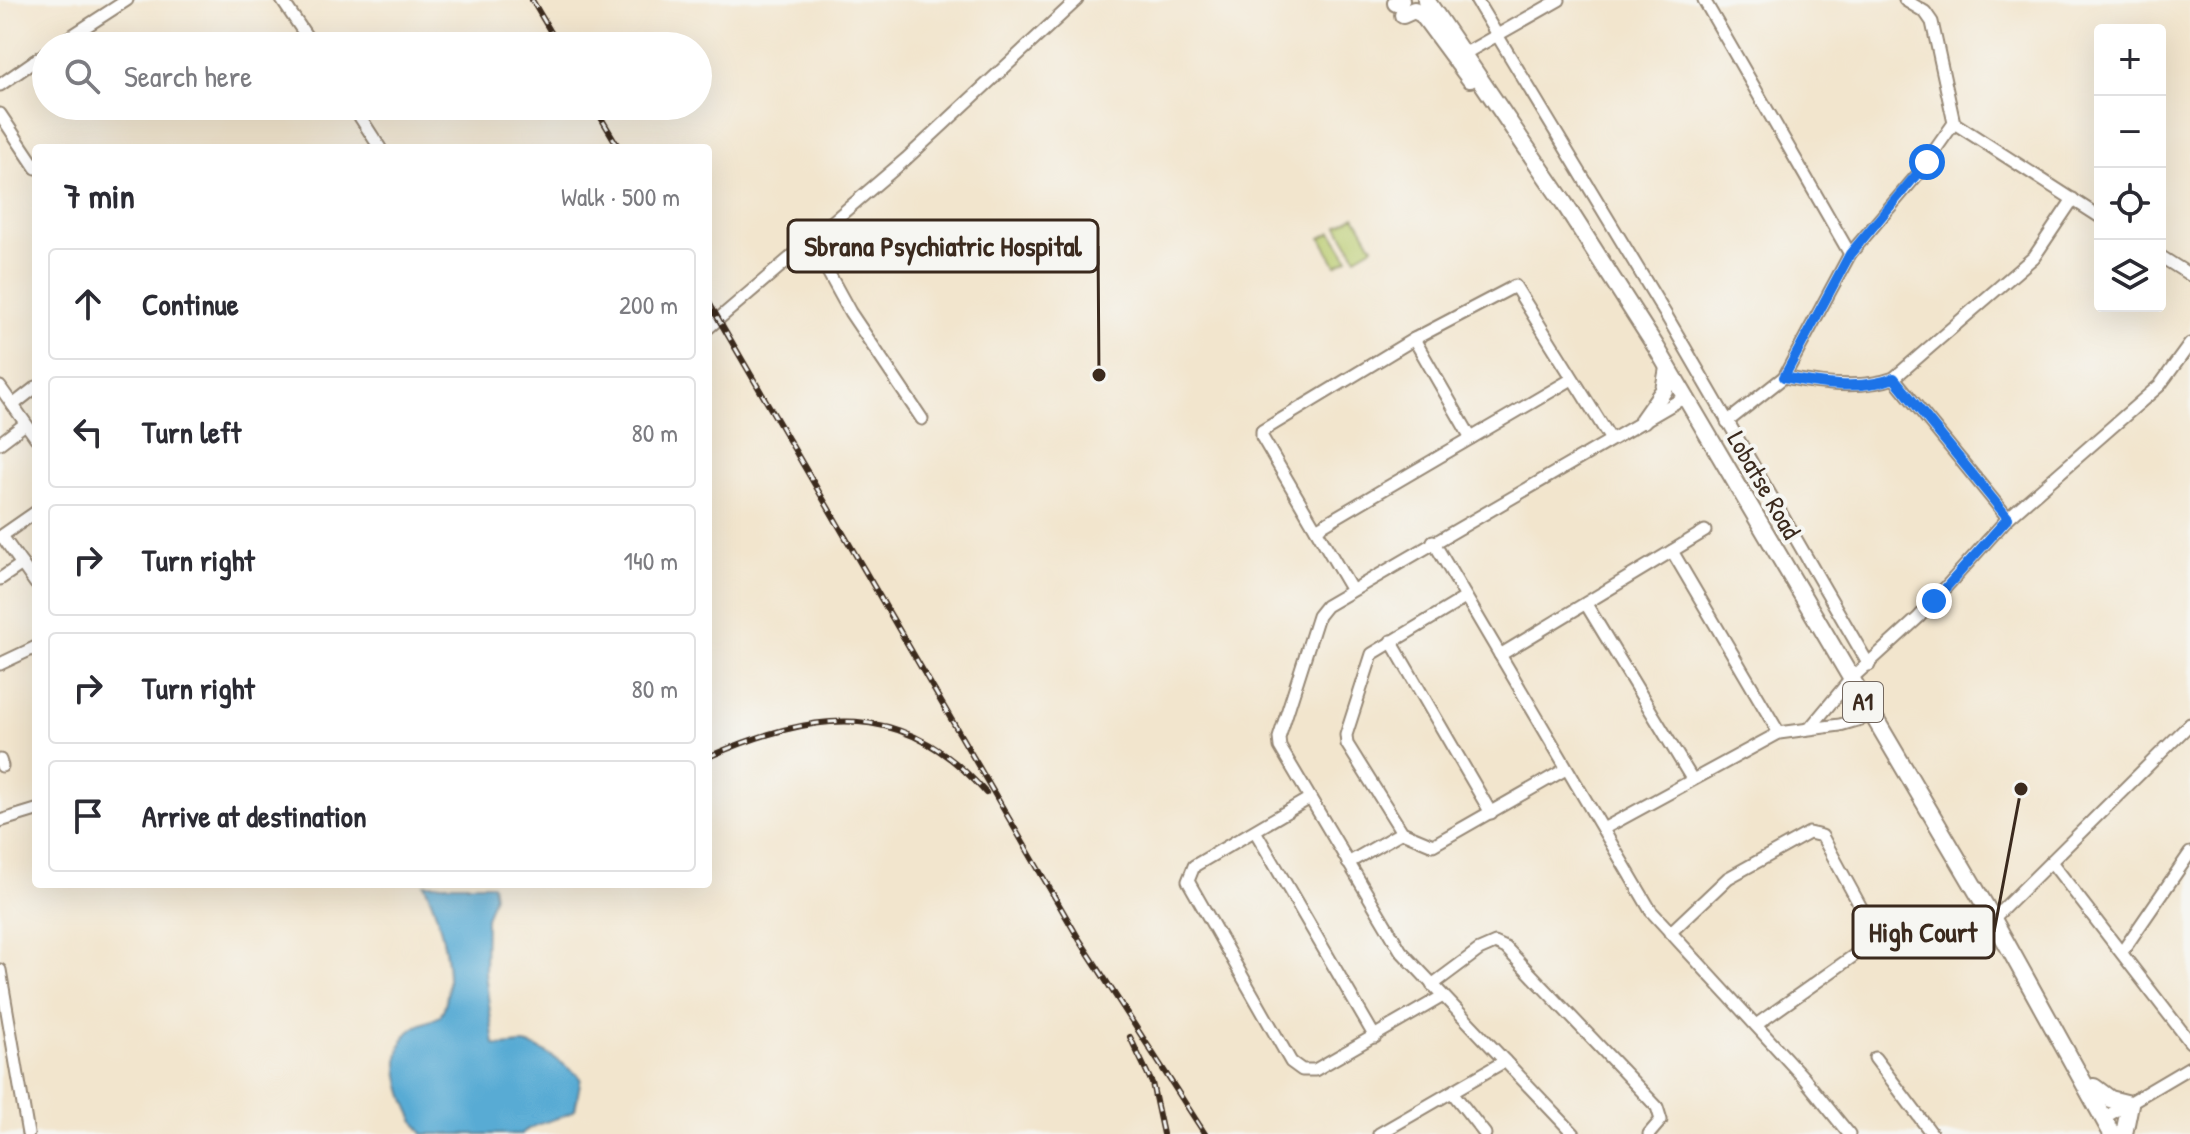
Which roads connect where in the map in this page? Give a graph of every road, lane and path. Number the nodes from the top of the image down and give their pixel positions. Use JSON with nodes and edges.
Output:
{"nodes":[{"id":1,"x":127,"y":0,"type":"edge"},
{"id":2,"x":282,"y":0,"type":"edge"},
{"id":3,"x":1077,"y":0,"type":"edge"},
{"id":4,"x":1426,"y":0,"type":"edge"},
{"id":5,"x":1476,"y":0,"type":"edge"},
{"id":6,"x":1559,"y":0,"type":"edge"},
{"id":7,"x":1704,"y":0,"type":"edge"},
{"id":8,"x":1905,"y":0,"type":"edge"},
{"id":9,"x":1400,"y":6,"type":"edge"},
{"id":10,"x":78,"y":32,"type":"edge"},
{"id":11,"x":304,"y":32,"type":"edge"},
{"id":12,"x":1497,"y":34,"type":"junction"},
{"id":13,"x":1464,"y":54,"type":"junction"},
{"id":14,"x":32,"y":63,"type":"edge"},
{"id":15,"x":0,"y":85,"type":"edge"},
{"id":16,"x":0,"y":114,"type":"edge"},
{"id":17,"x":362,"y":120,"type":"edge"},
{"id":18,"x":1954,"y":123,"type":"junction"},
{"id":19,"x":1511,"y":125,"type":"junction"},
{"id":20,"x":377,"y":144,"type":"edge"},
{"id":21,"x":32,"y":162,"type":"edge"},
{"id":22,"x":2073,"y":199,"type":"junction"},
{"id":23,"x":2094,"y":213,"type":"edge"},
{"id":24,"x":811,"y":241,"type":"junction"},
{"id":25,"x":1850,"y":254,"type":"junction"},
{"id":26,"x":2166,"y":260,"type":"edge"},
{"id":27,"x":2190,"y":275,"type":"edge"},
{"id":28,"x":712,"y":325,"type":"edge"},
{"id":29,"x":1414,"y":339,"type":"junction"},
{"id":30,"x":2190,"y":344,"type":"edge"},
{"id":31,"x":1668,"y":368,"type":"junction"},
{"id":32,"x":1784,"y":377,"type":"junction"},
{"id":33,"x":1894,"y":378,"type":"junction"},
{"id":34,"x":1572,"y":379,"type":"junction"},
{"id":35,"x":0,"y":387,"type":"edge"},
{"id":36,"x":32,"y":390,"type":"edge"},
{"id":37,"x":1685,"y":397,"type":"junction"},
{"id":38,"x":13,"y":405,"type":"junction"},
{"id":39,"x":922,"y":419,"type":"dead end"},
{"id":40,"x":1643,"y":420,"type":"junction"},
{"id":41,"x":1727,"y":422,"type":"junction"},
{"id":42,"x":25,"y":424,"type":"junction"},
{"id":43,"x":32,"y":433,"type":"edge"},
{"id":44,"x":1471,"y":438,"type":"junction"},
{"id":45,"x":1610,"y":438,"type":"junction"},
{"id":46,"x":0,"y":443,"type":"edge"},
{"id":47,"x":32,"y":515,"type":"edge"},
{"id":48,"x":2008,"y":518,"type":"junction"},
{"id":49,"x":1316,"y":529,"type":"junction"},
{"id":50,"x":1705,"y":531,"type":"dead end"},
{"id":51,"x":1,"y":536,"type":"edge"},
{"id":52,"x":1433,"y":541,"type":"junction"},
{"id":53,"x":1672,"y":551,"type":"junction"},
{"id":54,"x":22,"y":564,"type":"junction"},
{"id":55,"x":32,"y":578,"type":"edge"},
{"id":56,"x":0,"y":579,"type":"edge"},
{"id":57,"x":1351,"y":589,"type":"junction"},
{"id":58,"x":1465,"y":598,"type":"junction"},
{"id":59,"x":1586,"y":604,"type":"junction"},
{"id":60,"x":1391,"y":641,"type":"junction"},
{"id":61,"x":32,"y":649,"type":"edge"},
{"id":62,"x":1500,"y":655,"type":"junction"},
{"id":63,"x":0,"y":664,"type":"edge"},
{"id":64,"x":1869,"y":665,"type":"junction"},
{"id":65,"x":1850,"y":680,"type":"junction"},
{"id":66,"x":1871,"y":716,"type":"junction"},
{"id":67,"x":2190,"y":724,"type":"edge"},
{"id":68,"x":1810,"y":728,"type":"junction"},
{"id":69,"x":1779,"y":733,"type":"junction"},
{"id":70,"x":1566,"y":769,"type":"junction"},
{"id":71,"x":1692,"y":779,"type":"junction"},
{"id":72,"x":1310,"y":798,"type":"junction"},
{"id":73,"x":32,"y":811,"type":"edge"},
{"id":74,"x":1491,"y":813,"type":"junction"},
{"id":75,"x":0,"y":821,"type":"edge"},
{"id":76,"x":1603,"y":829,"type":"junction"},
{"id":77,"x":1255,"y":831,"type":"junction"},
{"id":78,"x":1402,"y":832,"type":"junction"},
{"id":79,"x":2190,"y":853,"type":"edge"},
{"id":80,"x":1348,"y":863,"type":"junction"},
{"id":81,"x":2052,"y":863,"type":"junction"},
{"id":82,"x":1993,"y":919,"type":"junction"},
{"id":83,"x":1670,"y":933,"type":"junction"},
{"id":84,"x":2122,"y":952,"type":"junction"},
{"id":85,"x":0,"y":970,"type":"edge"},
{"id":86,"x":1432,"y":985,"type":"junction"},
{"id":87,"x":1443,"y":996,"type":"junction"},
{"id":88,"x":2042,"y":1006,"type":"junction"},
{"id":89,"x":1756,"y":1025,"type":"junction"},
{"id":90,"x":1375,"y":1037,"type":"junction"},
{"id":91,"x":2190,"y":1042,"type":"edge"},
{"id":92,"x":1875,"y":1058,"type":"dead end"},
{"id":93,"x":1505,"y":1061,"type":"junction"},
{"id":94,"x":2190,"y":1067,"type":"edge"},
{"id":95,"x":2094,"y":1087,"type":"junction"},
{"id":96,"x":1452,"y":1092,"type":"junction"},
{"id":97,"x":2130,"y":1104,"type":"junction"},
{"id":98,"x":2106,"y":1117,"type":"junction"},
{"id":99,"x":1846,"y":1133,"type":"edge"},
{"id":100,"x":28,"y":1134,"type":"edge"},
{"id":101,"x":1379,"y":1134,"type":"edge"},
{"id":102,"x":1485,"y":1134,"type":"edge"},
{"id":103,"x":1574,"y":1134,"type":"edge"},
{"id":104,"x":1649,"y":1134,"type":"edge"},
{"id":105,"x":1932,"y":1134,"type":"edge"},
{"id":106,"x":2112,"y":1134,"type":"edge"},
{"id":107,"x":2123,"y":1134,"type":"edge"}],
"edges":[{"from":1,"to":10,"type":"street"},
{"from":2,"to":11,"type":"street"},
{"from":3,"to":24,"type":"street"},
{"from":4,"to":13,"type":"highway","name":"Lobatse Road","number":"A1"},
{"from":5,"to":12,"type":"street"},
{"from":6,"to":12,"type":"street"},
{"from":7,"to":25,"type":"street"},
{"from":8,"to":18,"type":"street"},
{"from":9,"to":19,"type":"highway"},
{"from":12,"to":13,"type":"street"},
{"from":12,"to":41,"type":"street"},
{"from":13,"to":19,"type":"highway","name":"Lobatse Road","number":"A1"},
{"from":14,"to":15,"type":"street"},
{"from":16,"to":21,"type":"street"},
{"from":17,"to":20,"type":"street"},
{"from":18,"to":22,"type":"street"},
{"from":18,"to":25,"type":"street"},
{"from":19,"to":31,"type":"highway","name":"Lobatse Road","number":"A1"},
{"from":22,"to":23,"type":"street"},
{"from":22,"to":33,"type":"street"},
{"from":24,"to":28,"type":"street"},
{"from":24,"to":39,"type":"street"},
{"from":25,"to":32,"type":"street"},
{"from":26,"to":27,"type":"street"},
{"from":29,"to":34,"type":"street"},
{"from":29,"to":44,"type":"street"},
{"from":29,"to":49,"type":"street"},
{"from":30,"to":48,"type":"street"},
{"from":31,"to":37,"type":"highway","name":"Lobatse Road","number":"A1"},
{"from":31,"to":40,"type":"highway"},
{"from":32,"to":33,"type":"street"},
{"from":32,"to":41,"type":"street"},
{"from":33,"to":48,"type":"street"},
{"from":34,"to":44,"type":"street"},
{"from":34,"to":45,"type":"street"},
{"from":35,"to":38,"type":"street"},
{"from":36,"to":38,"type":"street"},
{"from":37,"to":40,"type":"street"},
{"from":37,"to":65,"type":"highway","name":"Lobatse Road","number":"A1"},
{"from":38,"to":42,"type":"street"},
{"from":40,"to":45,"type":"street"},
{"from":41,"to":64,"type":"street"},
{"from":42,"to":43,"type":"street"},
{"from":42,"to":46,"type":"street"},
{"from":44,"to":49,"type":"street"},
{"from":45,"to":52,"type":"street"},
{"from":47,"to":51,"type":"street"},
{"from":48,"to":64,"type":"street"},
{"from":49,"to":57,"type":"street"},
{"from":50,"to":53,"type":"street"},
{"from":51,"to":54,"type":"street"},
{"from":52,"to":57,"type":"street"},
{"from":52,"to":58,"type":"street"},
{"from":53,"to":59,"type":"street"},
{"from":53,"to":69,"type":"street"},
{"from":54,"to":55,"type":"street"},
{"from":54,"to":56,"type":"street"},
{"from":57,"to":72,"type":"street"},
{"from":58,"to":60,"type":"street"},
{"from":58,"to":62,"type":"street"},
{"from":59,"to":62,"type":"street"},
{"from":59,"to":71,"type":"street"},
{"from":60,"to":74,"type":"street"},
{"from":60,"to":78,"type":"street"},
{"from":61,"to":63,"type":"street"},
{"from":62,"to":70,"type":"street"},
{"from":64,"to":65,"type":"street"},
{"from":65,"to":66,"type":"highway","name":"Lobatse Road","number":"A1"},
{"from":65,"to":68,"type":"street"},
{"from":66,"to":68,"type":"street"},
{"from":66,"to":82,"type":"highway","name":"Lobatse Road","number":"A1"},
{"from":67,"to":81,"type":"street"},
{"from":68,"to":69,"type":"street"},
{"from":69,"to":71,"type":"street"},
{"from":70,"to":74,"type":"street"},
{"from":70,"to":76,"type":"street"},
{"from":71,"to":76,"type":"street"},
{"from":72,"to":77,"type":"street"},
{"from":72,"to":80,"type":"street"},
{"from":73,"to":75,"type":"street"},
{"from":74,"to":78,"type":"street"},
{"from":76,"to":83,"type":"street"},
{"from":77,"to":90,"type":"street"},
{"from":77,"to":90,"type":"street"},
{"from":78,"to":80,"type":"street"},
{"from":79,"to":84,"type":"street"},
{"from":80,"to":86,"type":"street"},
{"from":81,"to":82,"type":"street"},
{"from":81,"to":84,"type":"street"},
{"from":82,"to":88,"type":"highway","name":"Lobatse Road","number":"A1"},
{"from":83,"to":89,"type":"street"},
{"from":83,"to":89,"type":"street"},
{"from":84,"to":91,"type":"street"},
{"from":85,"to":100,"type":"street"},
{"from":86,"to":87,"type":"street"},
{"from":86,"to":104,"type":"street"},
{"from":87,"to":90,"type":"street"},
{"from":87,"to":93,"type":"street"},
{"from":88,"to":95,"type":"highway","name":"Lobatse Road","number":"A1"},
{"from":88,"to":98,"type":"highway","name":"Lobatse Road","number":"A1"},
{"from":89,"to":99,"type":"street"},
{"from":92,"to":105,"type":"street"},
{"from":93,"to":96,"type":"street"},
{"from":93,"to":103,"type":"street"},
{"from":94,"to":97,"type":"street"},
{"from":95,"to":97,"type":"highway"},
{"from":95,"to":98,"type":"highway","name":"Lobatse Road","number":"A1"},
{"from":96,"to":101,"type":"street"},
{"from":96,"to":102,"type":"street"},
{"from":97,"to":98,"type":"street"},
{"from":97,"to":107,"type":"highway"},
{"from":98,"to":106,"type":"highway","name":"Lobatse Road","number":"A1"},
{"from":98,"to":107,"type":"highway","name":"Lobatse Road","number":"A1"}]}
